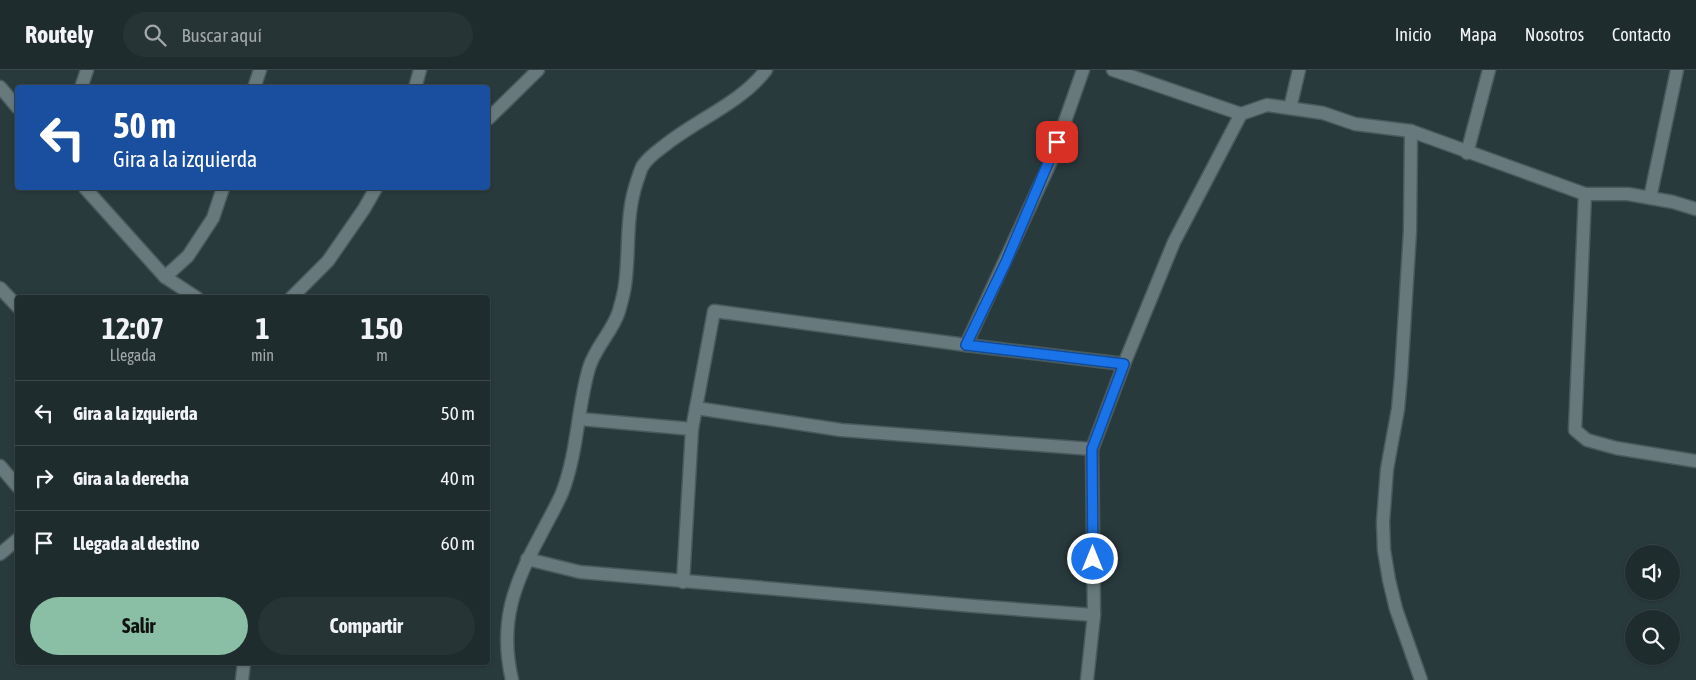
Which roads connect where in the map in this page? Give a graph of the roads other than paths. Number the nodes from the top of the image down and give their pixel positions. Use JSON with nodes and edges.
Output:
{"nodes":[{"id":1,"x":86,"y":70,"type":"edge"},
{"id":2,"x":260,"y":70,"type":"edge"},
{"id":3,"x":420,"y":70,"type":"edge"},
{"id":4,"x":538,"y":70,"type":"edge"},
{"id":5,"x":766,"y":70,"type":"edge"},
{"id":6,"x":1083,"y":70,"type":"edge"},
{"id":7,"x":1113,"y":70,"type":"edge"},
{"id":8,"x":1299,"y":70,"type":"edge"},
{"id":9,"x":1488,"y":70,"type":"edge"},
{"id":10,"x":1677,"y":70,"type":"edge"},
{"id":11,"x":82,"y":85,"type":"edge"},
{"id":12,"x":255,"y":85,"type":"edge"},
{"id":13,"x":415,"y":85,"type":"edge"},
{"id":14,"x":0,"y":87,"type":"edge"},
{"id":15,"x":15,"y":104,"type":"edge"},
{"id":16,"x":1290,"y":108,"type":"junction"},
{"id":17,"x":1241,"y":114,"type":"junction"},
{"id":18,"x":490,"y":117,"type":"edge"},
{"id":19,"x":1411,"y":131,"type":"junction"},
{"id":20,"x":1467,"y":153,"type":"junction"},
{"id":21,"x":87,"y":190,"type":"edge"},
{"id":22,"x":222,"y":190,"type":"edge"},
{"id":23,"x":375,"y":190,"type":"edge"},
{"id":24,"x":1585,"y":194,"type":"junction"},
{"id":25,"x":1650,"y":198,"type":"junction"},
{"id":26,"x":1696,"y":209,"type":"edge"},
{"id":27,"x":164,"y":277,"type":"junction"},
{"id":28,"x":0,"y":288,"type":"edge"},
{"id":29,"x":192,"y":295,"type":"edge"},
{"id":30,"x":295,"y":295,"type":"edge"},
{"id":31,"x":15,"y":304,"type":"edge"},
{"id":32,"x":966,"y":345,"type":"junction"},
{"id":33,"x":1124,"y":364,"type":"junction"},
{"id":34,"x":696,"y":408,"type":"junction"},
{"id":35,"x":580,"y":419,"type":"junction"},
{"id":36,"x":692,"y":429,"type":"junction"},
{"id":37,"x":1092,"y":449,"type":"junction"},
{"id":38,"x":1696,"y":461,"type":"edge"},
{"id":39,"x":0,"y":466,"type":"edge"},
{"id":40,"x":15,"y":484,"type":"edge"},
{"id":41,"x":15,"y":542,"type":"edge"},
{"id":42,"x":0,"y":554,"type":"edge"},
{"id":43,"x":527,"y":559,"type":"junction"},
{"id":44,"x":683,"y":582,"type":"junction"},
{"id":45,"x":1094,"y":614,"type":"junction"},
{"id":46,"x":244,"y":665,"type":"edge"},
{"id":47,"x":242,"y":680,"type":"edge"},
{"id":48,"x":512,"y":680,"type":"edge"},
{"id":49,"x":1087,"y":680,"type":"edge"},
{"id":50,"x":1421,"y":680,"type":"edge"}],
"edges":[{"from":1,"to":11,"type":"street"},
{"from":2,"to":12,"type":"street"},
{"from":3,"to":13,"type":"street"},
{"from":4,"to":18,"type":"street"},
{"from":5,"to":35,"type":"street"},
{"from":6,"to":32,"type":"street"},
{"from":7,"to":17,"type":"street"},
{"from":8,"to":16,"type":"street"},
{"from":9,"to":20,"type":"street"},
{"from":10,"to":25,"type":"street"},
{"from":14,"to":15,"type":"street"},
{"from":16,"to":17,"type":"street"},
{"from":16,"to":19,"type":"street"},
{"from":17,"to":33,"type":"street"},
{"from":19,"to":20,"type":"street"},
{"from":19,"to":50,"type":"street"},
{"from":20,"to":24,"type":"street"},
{"from":21,"to":27,"type":"street"},
{"from":22,"to":27,"type":"street"},
{"from":23,"to":30,"type":"street"},
{"from":24,"to":25,"type":"street"},
{"from":24,"to":38,"type":"street"},
{"from":25,"to":26,"type":"street"},
{"from":27,"to":29,"type":"street"},
{"from":28,"to":31,"type":"street"},
{"from":32,"to":33,"type":"street"},
{"from":32,"to":34,"type":"street"},
{"from":33,"to":37,"type":"street"},
{"from":34,"to":36,"type":"street"},
{"from":34,"to":37,"type":"street"},
{"from":35,"to":36,"type":"street"},
{"from":35,"to":43,"type":"street"},
{"from":36,"to":44,"type":"street"},
{"from":37,"to":45,"type":"street"},
{"from":39,"to":40,"type":"street"},
{"from":41,"to":42,"type":"street"},
{"from":43,"to":44,"type":"street"},
{"from":43,"to":48,"type":"street"},
{"from":44,"to":45,"type":"street"},
{"from":45,"to":49,"type":"street"},
{"from":46,"to":47,"type":"street"}]}
